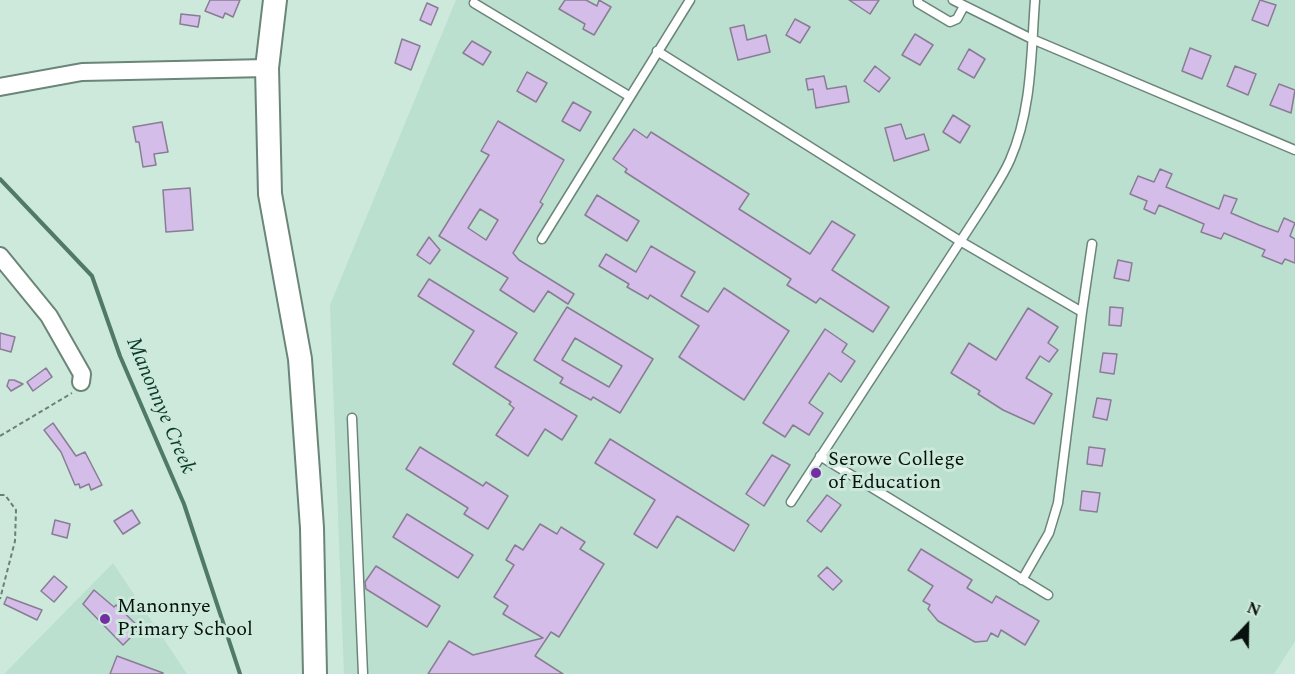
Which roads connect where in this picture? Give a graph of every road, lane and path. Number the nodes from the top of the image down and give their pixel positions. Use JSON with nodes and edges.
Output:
{"nodes":[{"id":1,"x":275,"y":0,"type":"edge"},
{"id":2,"x":690,"y":0,"type":"edge"},
{"id":3,"x":918,"y":0,"type":"edge"},
{"id":4,"x":953,"y":0,"type":"edge"},
{"id":5,"x":1035,"y":0,"type":"edge"},
{"id":6,"x":474,"y":3,"type":"dead end"},
{"id":7,"x":964,"y":6,"type":"junction"},
{"id":8,"x":1032,"y":39,"type":"junction"},
{"id":9,"x":657,"y":51,"type":"junction"},
{"id":10,"x":267,"y":68,"type":"junction"},
{"id":11,"x":0,"y":87,"type":"edge"},
{"id":12,"x":629,"y":96,"type":"junction"},
{"id":13,"x":1295,"y":150,"type":"edge"},
{"id":14,"x":542,"y":239,"type":"dead end"},
{"id":15,"x":960,"y":241,"type":"junction"},
{"id":16,"x":1092,"y":244,"type":"dead end"},
{"id":17,"x":0,"y":256,"type":"edge"},
{"id":18,"x":1082,"y":312,"type":"junction"},
{"id":19,"x":81,"y":382,"type":"joint"},
{"id":20,"x":352,"y":418,"type":"dead end"},
{"id":21,"x":0,"y":436,"type":"edge"},
{"id":22,"x":820,"y":456,"type":"junction"},
{"id":23,"x":0,"y":495,"type":"edge"},
{"id":24,"x":791,"y":502,"type":"dead end"},
{"id":25,"x":1023,"y":580,"type":"junction"},
{"id":26,"x":1048,"y":595,"type":"dead end"},
{"id":27,"x":0,"y":598,"type":"edge"},
{"id":28,"x":315,"y":674,"type":"edge"},
{"id":29,"x":363,"y":674,"type":"edge"}],
"edges":[{"from":1,"to":10,"type":"street"},
{"from":2,"to":9,"type":"lane"},
{"from":3,"to":7,"type":"lane"},
{"from":4,"to":7,"type":"lane"},
{"from":5,"to":8,"type":"lane"},
{"from":6,"to":12,"type":"lane"},
{"from":7,"to":8,"type":"lane"},
{"from":8,"to":13,"type":"lane"},
{"from":8,"to":15,"type":"lane"},
{"from":9,"to":12,"type":"lane"},
{"from":9,"to":15,"type":"lane"},
{"from":10,"to":11,"type":"street"},
{"from":10,"to":28,"type":"street"},
{"from":12,"to":14,"type":"lane"},
{"from":15,"to":18,"type":"lane"},
{"from":15,"to":22,"type":"lane"},
{"from":16,"to":18,"type":"lane"},
{"from":17,"to":19,"type":"street"},
{"from":18,"to":25,"type":"lane"},
{"from":19,"to":21,"type":"path"},
{"from":20,"to":29,"type":"lane"},
{"from":22,"to":24,"type":"lane"},
{"from":22,"to":25,"type":"lane"},
{"from":23,"to":27,"type":"path"},
{"from":25,"to":26,"type":"lane"}]}
